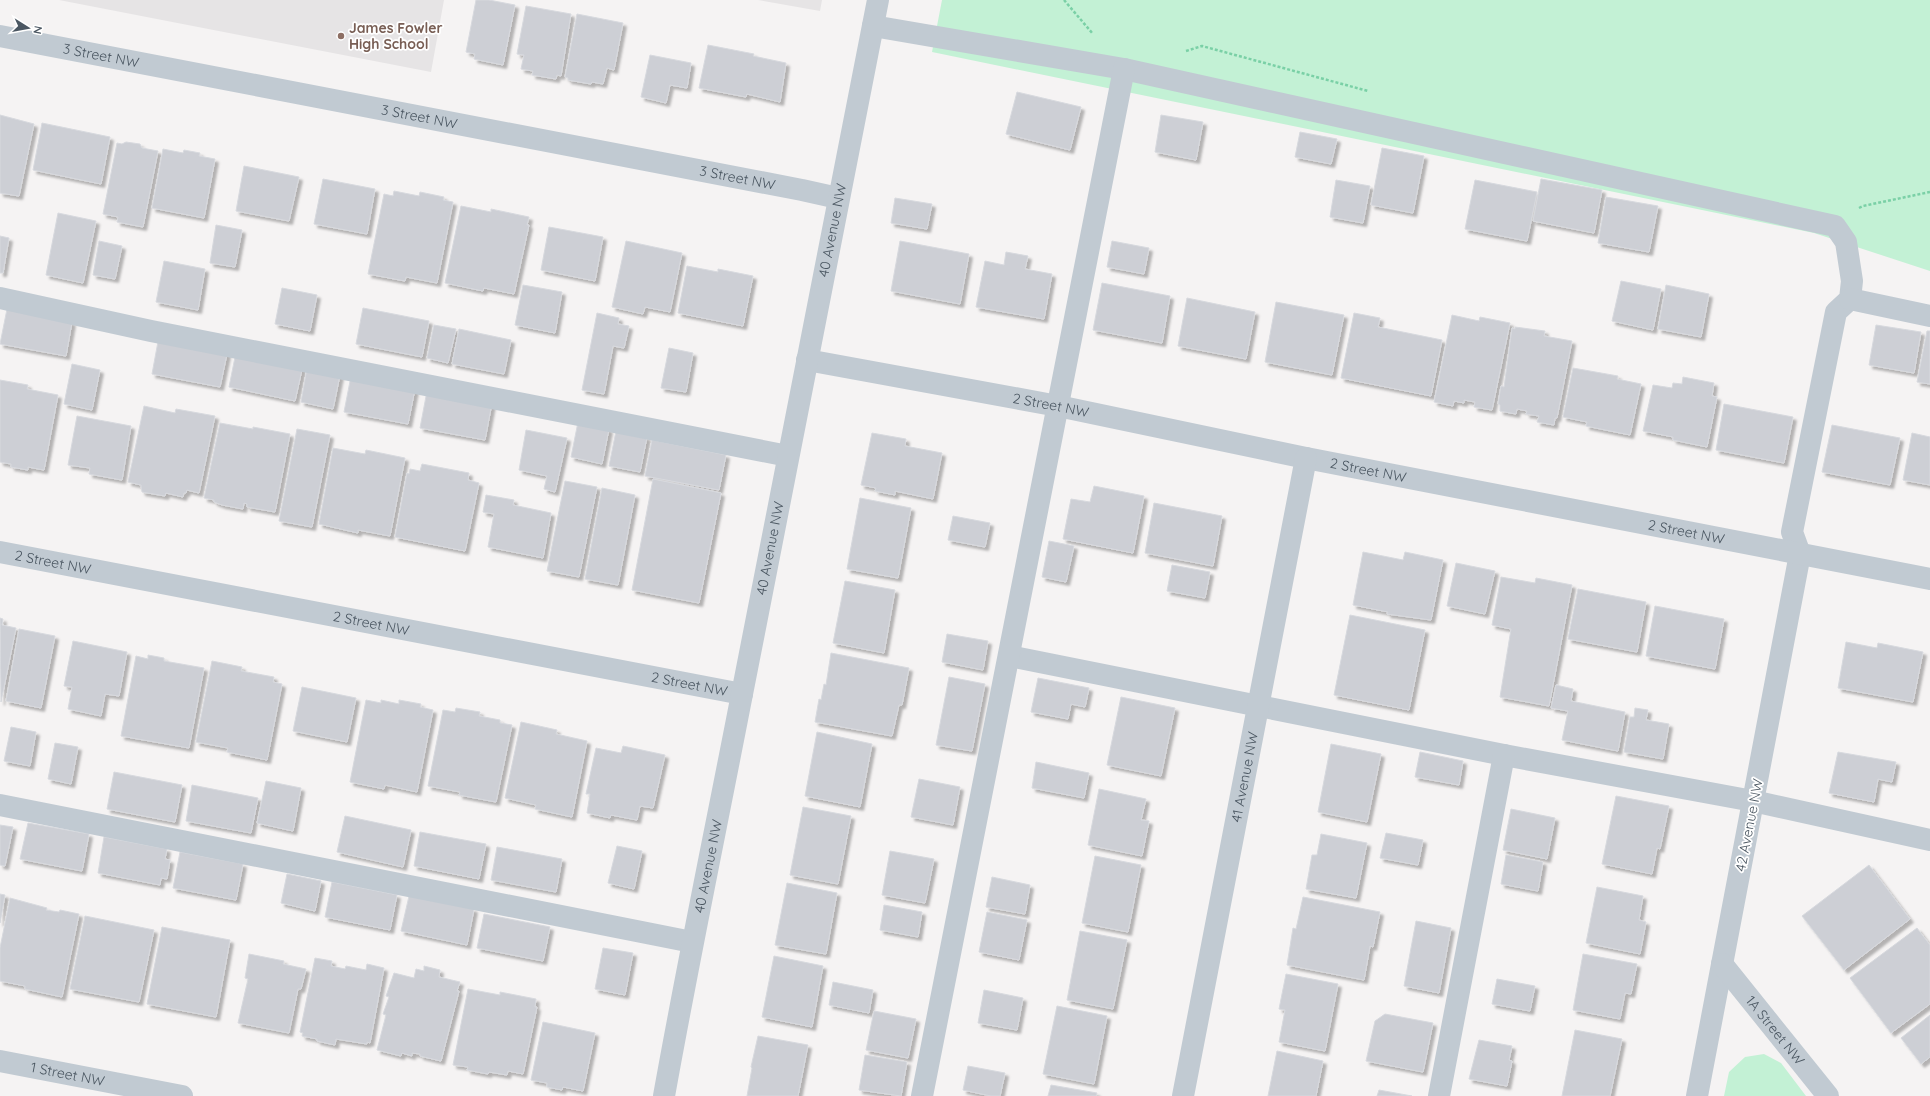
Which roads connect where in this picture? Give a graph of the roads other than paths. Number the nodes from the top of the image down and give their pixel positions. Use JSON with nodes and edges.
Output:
{"nodes":[{"id":1,"x":878,"y":0,"type":"edge"},
{"id":2,"x":873,"y":26,"type":"junction"},
{"id":3,"x":0,"y":36,"type":"edge"},
{"id":4,"x":1124,"y":69,"type":"junction"},
{"id":5,"x":838,"y":198,"type":"junction"},
{"id":6,"x":0,"y":298,"type":"edge"},
{"id":7,"x":1850,"y":299,"type":"junction"},
{"id":8,"x":1930,"y":316,"type":"edge"},
{"id":9,"x":807,"y":360,"type":"junction"},
{"id":10,"x":1058,"y":406,"type":"junction"},
{"id":11,"x":788,"y":456,"type":"junction"},
{"id":12,"x":1306,"y":458,"type":"junction"},
{"id":13,"x":0,"y":552,"type":"edge"},
{"id":14,"x":1800,"y":554,"type":"junction"},
{"id":15,"x":1930,"y":579,"type":"edge"},
{"id":16,"x":1009,"y":656,"type":"junction"},
{"id":17,"x":742,"y":694,"type":"junction"},
{"id":18,"x":1259,"y":706,"type":"junction"},
{"id":19,"x":1504,"y":755,"type":"junction"},
{"id":20,"x":1753,"y":801,"type":"junction"},
{"id":21,"x":0,"y":805,"type":"edge"},
{"id":22,"x":1930,"y":840,"type":"edge"},
{"id":23,"x":692,"y":942,"type":"junction"},
{"id":24,"x":1722,"y":964,"type":"junction"},
{"id":25,"x":0,"y":1061,"type":"edge"},
{"id":26,"x":182,"y":1096,"type":"edge"},
{"id":27,"x":664,"y":1096,"type":"edge"},
{"id":28,"x":922,"y":1096,"type":"edge"},
{"id":29,"x":1183,"y":1096,"type":"edge"},
{"id":30,"x":1439,"y":1096,"type":"edge"},
{"id":31,"x":1697,"y":1096,"type":"edge"},
{"id":32,"x":1828,"y":1096,"type":"edge"}],
"edges":[{"from":1,"to":2,"type":"street","name":"40 Avenue NW"},
{"from":2,"to":4,"type":"street"},
{"from":2,"to":5,"type":"street","name":"40 Avenue NW"},
{"from":3,"to":5,"type":"street","name":"3 Street NW"},
{"from":4,"to":7,"type":"street"},
{"from":4,"to":10,"type":"street"},
{"from":5,"to":9,"type":"street","name":"40 Avenue NW"},
{"from":6,"to":11,"type":"street"},
{"from":7,"to":8,"type":"street"},
{"from":7,"to":14,"type":"street"},
{"from":9,"to":10,"type":"street","name":"2 Street NW"},
{"from":9,"to":11,"type":"street","name":"40 Avenue NW"},
{"from":10,"to":12,"type":"street","name":"2 Street NW"},
{"from":10,"to":16,"type":"street"},
{"from":11,"to":17,"type":"street","name":"40 Avenue NW"},
{"from":12,"to":14,"type":"street","name":"2 Street NW"},
{"from":12,"to":18,"type":"street","name":"41 Avenue NW"},
{"from":13,"to":17,"type":"street","name":"2 Street NW"},
{"from":14,"to":15,"type":"street","name":"2 Street NW"},
{"from":14,"to":20,"type":"street","name":"42 Avenue NW"},
{"from":16,"to":18,"type":"street"},
{"from":16,"to":28,"type":"street"},
{"from":17,"to":23,"type":"street","name":"40 Avenue NW"},
{"from":18,"to":19,"type":"street"},
{"from":18,"to":29,"type":"street","name":"41 Avenue NW"},
{"from":19,"to":20,"type":"street"},
{"from":19,"to":30,"type":"street"},
{"from":20,"to":22,"type":"street"},
{"from":20,"to":24,"type":"street","name":"42 Avenue NW"},
{"from":21,"to":23,"type":"street"},
{"from":23,"to":27,"type":"street","name":"40 Avenue NW"},
{"from":24,"to":31,"type":"street","name":"42 Avenue NW"},
{"from":24,"to":32,"type":"street","name":"1A Street NW"},
{"from":25,"to":26,"type":"street","name":"1 Street NW"}]}
